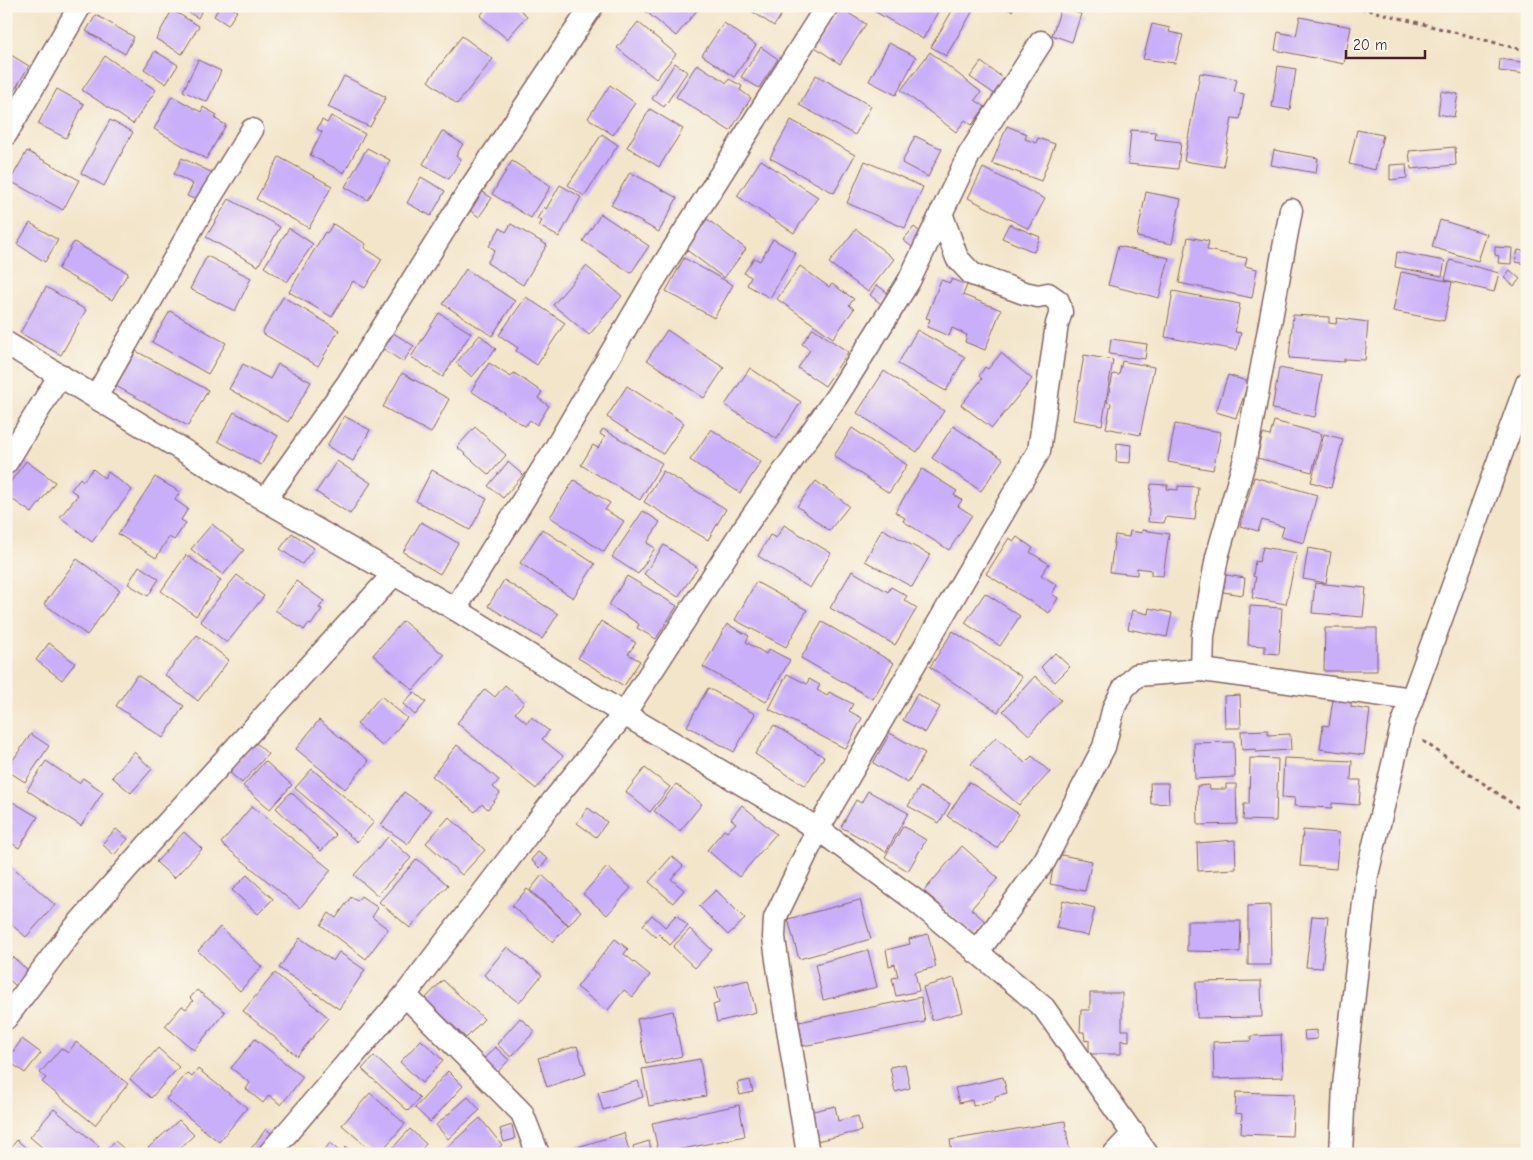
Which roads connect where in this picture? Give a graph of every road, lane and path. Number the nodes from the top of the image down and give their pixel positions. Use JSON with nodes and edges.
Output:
{"nodes":[{"id":1,"x":80,"y":6,"type":"edge"},
{"id":2,"x":592,"y":6,"type":"edge"},
{"id":3,"x":827,"y":6,"type":"edge"},
{"id":4,"x":1353,"y":6,"type":"edge"},
{"id":5,"x":1041,"y":42,"type":"dead end"},
{"id":6,"x":1527,"y":51,"type":"edge"},
{"id":7,"x":252,"y":130,"type":"dead end"},
{"id":8,"x":6,"y":134,"type":"edge"},
{"id":9,"x":1291,"y":210,"type":"dead end"},
{"id":10,"x":941,"y":213,"type":"junction"},
{"id":11,"x":6,"y":343,"type":"edge"},
{"id":12,"x":60,"y":374,"type":"junction"},
{"id":13,"x":1527,"y":383,"type":"edge"},
{"id":14,"x":96,"y":396,"type":"junction"},
{"id":15,"x":6,"y":463,"type":"edge"},
{"id":16,"x":265,"y":500,"type":"junction"},
{"id":17,"x":393,"y":575,"type":"junction"},
{"id":18,"x":456,"y":610,"type":"junction"},
{"id":19,"x":1202,"y":670,"type":"junction"},
{"id":20,"x":1412,"y":699,"type":"junction"},
{"id":21,"x":624,"y":714,"type":"junction"},
{"id":22,"x":1402,"y":726,"type":"junction"},
{"id":23,"x":1527,"y":814,"type":"edge"},
{"id":24,"x":818,"y":829,"type":"junction"},
{"id":25,"x":977,"y":953,"type":"junction"},
{"id":26,"x":405,"y":995,"type":"junction"},
{"id":27,"x":6,"y":1018,"type":"edge"},
{"id":28,"x":1134,"y":1133,"type":"junction"},
{"id":29,"x":269,"y":1154,"type":"edge"},
{"id":30,"x":538,"y":1154,"type":"edge"},
{"id":31,"x":808,"y":1154,"type":"edge"},
{"id":32,"x":1114,"y":1154,"type":"edge"},
{"id":33,"x":1147,"y":1154,"type":"edge"},
{"id":34,"x":1341,"y":1154,"type":"edge"}],
"edges":[{"from":1,"to":8,"type":"street"},
{"from":2,"to":16,"type":"street"},
{"from":3,"to":18,"type":"street"},
{"from":4,"to":6,"type":"path"},
{"from":5,"to":10,"type":"street"},
{"from":7,"to":14,"type":"street"},
{"from":9,"to":19,"type":"street"},
{"from":10,"to":21,"type":"street"},
{"from":10,"to":24,"type":"street"},
{"from":11,"to":12,"type":"street"},
{"from":12,"to":14,"type":"street"},
{"from":12,"to":15,"type":"street"},
{"from":13,"to":20,"type":"street"},
{"from":14,"to":16,"type":"street"},
{"from":16,"to":17,"type":"street"},
{"from":17,"to":18,"type":"street"},
{"from":17,"to":27,"type":"street"},
{"from":18,"to":21,"type":"street"},
{"from":19,"to":20,"type":"street"},
{"from":19,"to":25,"type":"street"},
{"from":20,"to":22,"type":"street"},
{"from":21,"to":24,"type":"street"},
{"from":21,"to":26,"type":"street"},
{"from":22,"to":23,"type":"path"},
{"from":22,"to":34,"type":"street"},
{"from":24,"to":25,"type":"street"},
{"from":24,"to":31,"type":"street"},
{"from":25,"to":28,"type":"street"},
{"from":26,"to":29,"type":"street"},
{"from":26,"to":30,"type":"street"},
{"from":28,"to":32,"type":"street"},
{"from":28,"to":33,"type":"street"}]}
